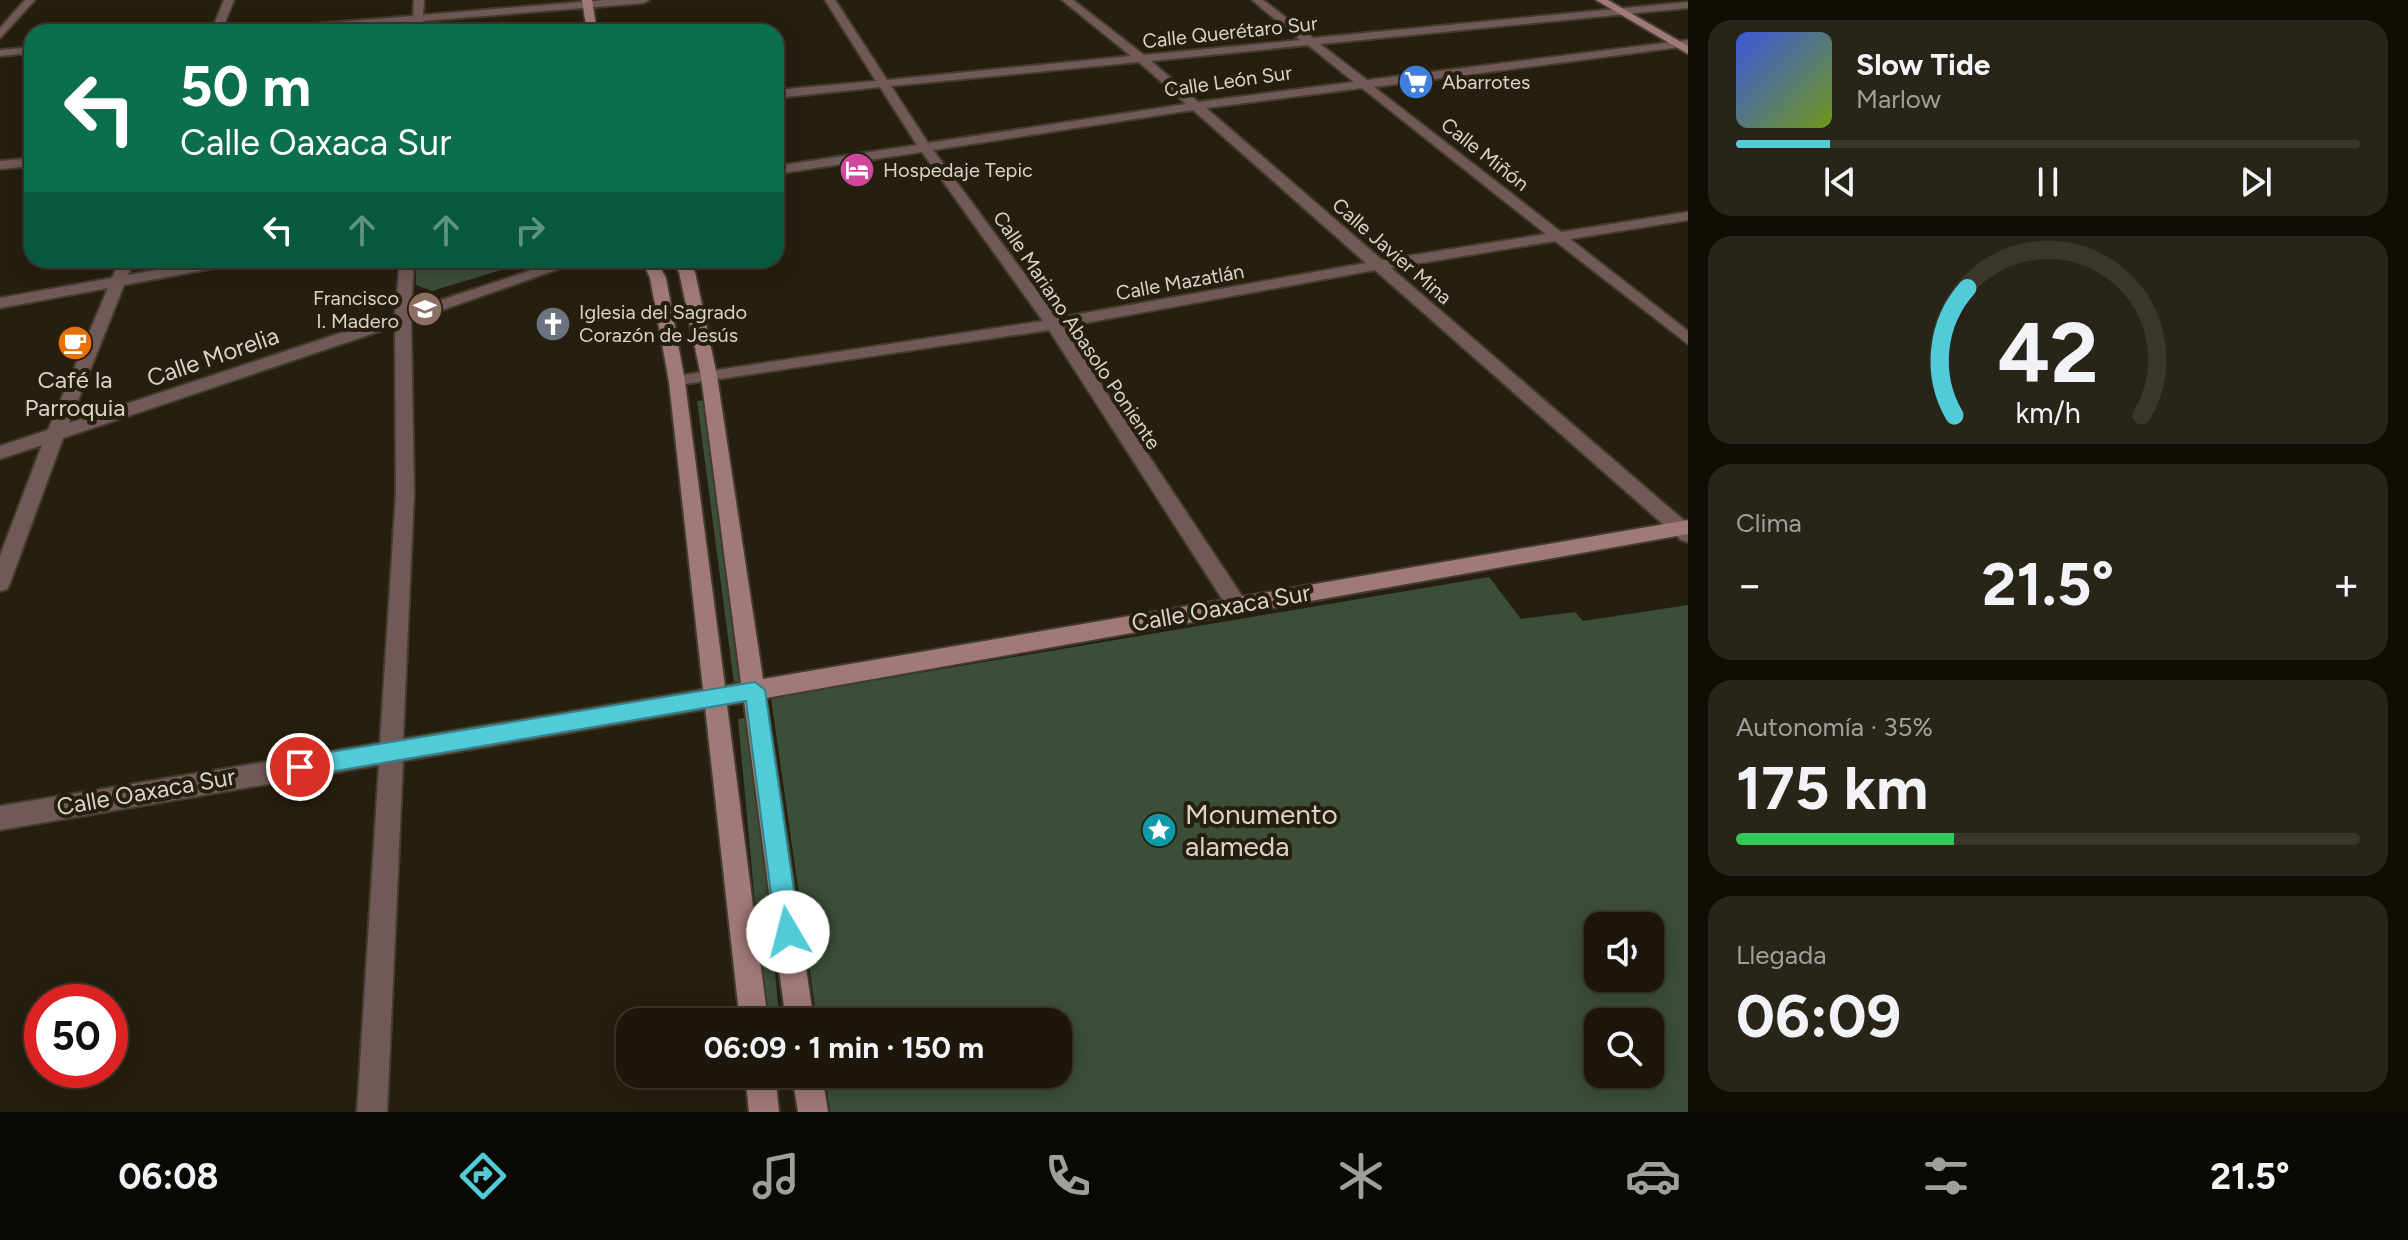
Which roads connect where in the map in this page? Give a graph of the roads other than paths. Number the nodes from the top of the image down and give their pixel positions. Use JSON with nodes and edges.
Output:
{"nodes":[{"id":1,"x":30,"y":0,"type":"edge"},
{"id":2,"x":229,"y":0,"type":"edge"},
{"id":3,"x":419,"y":0,"type":"edge"},
{"id":4,"x":644,"y":0,"type":"edge"},
{"id":5,"x":830,"y":0,"type":"edge"},
{"id":6,"x":1067,"y":0,"type":"edge"},
{"id":7,"x":1257,"y":0,"type":"edge"},
{"id":8,"x":1601,"y":0,"type":"edge"},
{"id":9,"x":588,"y":2,"type":"edge"},
{"id":10,"x":1688,"y":5,"type":"edge"},
{"id":11,"x":1622,"y":12,"type":"junction"},
{"id":12,"x":418,"y":18,"type":"junction"},
{"id":13,"x":219,"y":24,"type":"edge"},
{"id":14,"x":346,"y":24,"type":"edge"},
{"id":15,"x":418,"y":24,"type":"edge"},
{"id":16,"x":591,"y":24,"type":"edge"},
{"id":17,"x":0,"y":35,"type":"edge"},
{"id":18,"x":1310,"y":42,"type":"junction"},
{"id":19,"x":1682,"y":44,"type":"edge"},
{"id":20,"x":24,"y":51,"type":"edge"},
{"id":21,"x":1688,"y":51,"type":"edge"},
{"id":22,"x":0,"y":53,"type":"edge"},
{"id":23,"x":1142,"y":59,"type":"junction"},
{"id":24,"x":887,"y":83,"type":"junction"},
{"id":25,"x":1363,"y":83,"type":"junction"},
{"id":26,"x":784,"y":93,"type":"edge"},
{"id":27,"x":1194,"y":106,"type":"junction"},
{"id":28,"x":924,"y":146,"type":"junction"},
{"id":29,"x":24,"y":163,"type":"edge"},
{"id":30,"x":0,"y":165,"type":"edge"},
{"id":31,"x":784,"y":169,"type":"edge"},
{"id":32,"x":1688,"y":216,"type":"edge"},
{"id":33,"x":1556,"y":235,"type":"junction"},
{"id":34,"x":1379,"y":265,"type":"junction"},
{"id":35,"x":124,"y":268,"type":"edge"},
{"id":36,"x":196,"y":268,"type":"edge"},
{"id":37,"x":406,"y":268,"type":"edge"},
{"id":38,"x":553,"y":268,"type":"edge"},
{"id":39,"x":653,"y":268,"type":"edge"},
{"id":40,"x":684,"y":268,"type":"edge"},
{"id":41,"x":117,"y":284,"type":"junction"},
{"id":42,"x":0,"y":303,"type":"edge"},
{"id":43,"x":403,"y":318,"type":"junction"},
{"id":44,"x":1053,"y":324,"type":"junction"},
{"id":45,"x":1688,"y":339,"type":"edge"},
{"id":46,"x":709,"y":376,"type":"junction"},
{"id":47,"x":677,"y":382,"type":"junction"},
{"id":48,"x":55,"y":436,"type":"junction"},
{"id":49,"x":0,"y":453,"type":"edge"},
{"id":50,"x":1686,"y":530,"type":"edge"},
{"id":51,"x":0,"y":583,"type":"edge"},
{"id":52,"x":1237,"y":605,"type":"junction"},
{"id":53,"x":755,"y":690,"type":"junction"},
{"id":54,"x":718,"y":697,"type":"junction"},
{"id":55,"x":393,"y":752,"type":"junction"},
{"id":56,"x":0,"y":818,"type":"edge"},
{"id":57,"x":752,"y":1008,"type":"edge"},
{"id":58,"x":798,"y":1008,"type":"edge"},
{"id":59,"x":761,"y":1088,"type":"edge"},
{"id":60,"x":809,"y":1088,"type":"edge"},
{"id":61,"x":372,"y":1112,"type":"edge"},
{"id":62,"x":764,"y":1112,"type":"edge"},
{"id":63,"x":813,"y":1112,"type":"edge"}],
"edges":[{"from":1,"to":17,"type":"street"},
{"from":2,"to":13,"type":"street"},
{"from":3,"to":12,"type":"street"},
{"from":4,"to":9,"type":"street"},
{"from":5,"to":24,"type":"street","name":"Calle Mariano Abasolo Poniente"},
{"from":6,"to":23,"type":"street","name":"Calle Javier Mina"},
{"from":7,"to":18,"type":"street","name":"Calle Miñón"},
{"from":8,"to":11,"type":"main road"},
{"from":9,"to":12,"type":"street"},
{"from":9,"to":16,"type":"main road"},
{"from":10,"to":11,"type":"street","name":"Calle Querétaro Sur"},
{"from":11,"to":18,"type":"street","name":"Calle Querétaro Sur"},
{"from":11,"to":19,"type":"main road"},
{"from":12,"to":14,"type":"street"},
{"from":12,"to":15,"type":"street"},
{"from":18,"to":23,"type":"street","name":"Calle Querétaro Sur"},
{"from":18,"to":25,"type":"street","name":"Calle Miñón"},
{"from":19,"to":21,"type":"main road"},
{"from":19,"to":25,"type":"street","name":"Calle León Sur"},
{"from":20,"to":22,"type":"street"},
{"from":23,"to":24,"type":"street","name":"Calle Querétaro Sur"},
{"from":23,"to":27,"type":"street","name":"Calle Javier Mina"},
{"from":24,"to":26,"type":"street","name":"Calle Querétaro Sur"},
{"from":24,"to":28,"type":"street","name":"Calle Mariano Abasolo Poniente"},
{"from":25,"to":27,"type":"street","name":"Calle León Sur"},
{"from":25,"to":33,"type":"street","name":"Calle Miñón"},
{"from":27,"to":28,"type":"street","name":"Calle León Sur"},
{"from":27,"to":34,"type":"street","name":"Calle Javier Mina"},
{"from":28,"to":31,"type":"street","name":"Calle León Sur"},
{"from":28,"to":44,"type":"street","name":"Calle Mariano Abasolo Poniente"},
{"from":29,"to":30,"type":"street"},
{"from":32,"to":33,"type":"street","name":"Calle Mazatlán"},
{"from":33,"to":34,"type":"street","name":"Calle Mazatlán"},
{"from":33,"to":45,"type":"street","name":"Calle Miñón"},
{"from":34,"to":44,"type":"street","name":"Calle Mazatlán"},
{"from":34,"to":50,"type":"street","name":"Calle Javier Mina"},
{"from":35,"to":41,"type":"street"},
{"from":36,"to":41,"type":"street"},
{"from":37,"to":43,"type":"street"},
{"from":38,"to":43,"type":"street","name":"Calle Morelia"},
{"from":39,"to":47,"type":"main road"},
{"from":40,"to":46,"type":"main road"},
{"from":41,"to":42,"type":"street"},
{"from":41,"to":48,"type":"street"},
{"from":43,"to":48,"type":"street","name":"Calle Morelia"},
{"from":43,"to":55,"type":"street"},
{"from":44,"to":46,"type":"street","name":"Calle Mazatlán"},
{"from":44,"to":52,"type":"street","name":"Calle Mariano Abasolo Poniente"},
{"from":46,"to":47,"type":"street","name":"Calle Mazatlán"},
{"from":46,"to":53,"type":"main road"},
{"from":47,"to":54,"type":"main road"},
{"from":48,"to":49,"type":"street","name":"Calle Morelia"},
{"from":48,"to":51,"type":"street"},
{"from":50,"to":52,"type":"main road","name":"Calle Oaxaca Sur"},
{"from":52,"to":53,"type":"main road","name":"Calle Oaxaca Sur"},
{"from":53,"to":54,"type":"main road","name":"Calle Oaxaca Sur"},
{"from":53,"to":58,"type":"main road"},
{"from":54,"to":55,"type":"street","name":"Calle Oaxaca Sur"},
{"from":54,"to":57,"type":"main road"},
{"from":55,"to":56,"type":"street","name":"Calle Oaxaca Sur"},
{"from":55,"to":61,"type":"street"},
{"from":59,"to":62,"type":"main road"},
{"from":60,"to":63,"type":"main road"}]}
